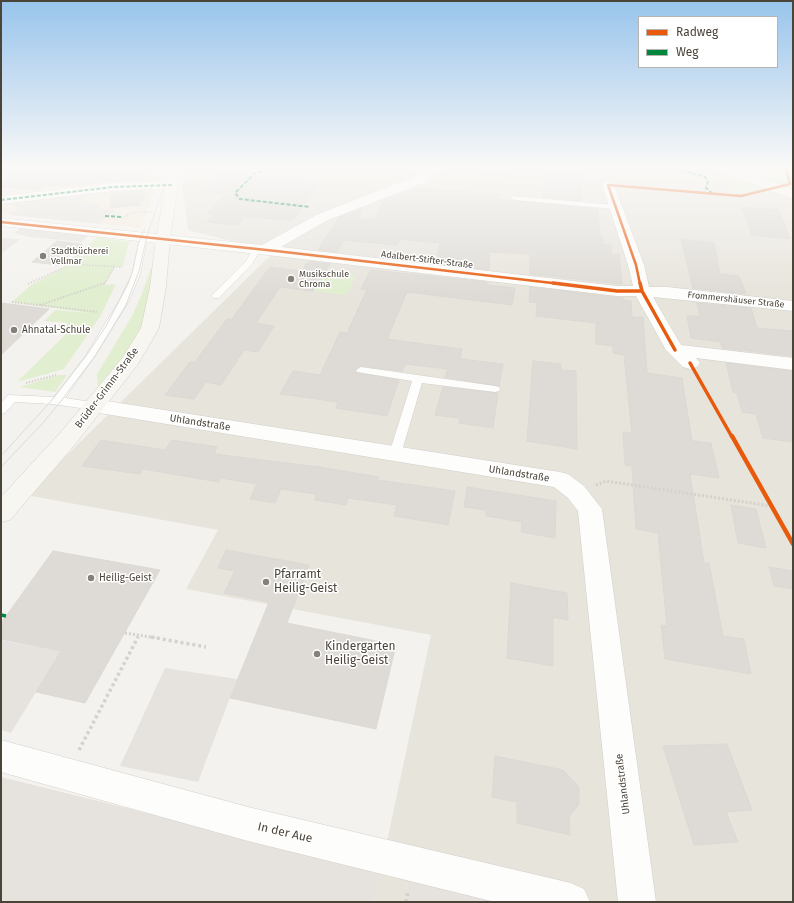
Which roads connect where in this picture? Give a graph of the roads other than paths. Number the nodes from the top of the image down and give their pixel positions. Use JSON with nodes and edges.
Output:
{"nodes":[{"id":1,"x":168,"y":210,"type":"edge"},
{"id":2,"x":341,"y":210,"type":"edge"},
{"id":3,"x":616,"y":210,"type":"edge"},
{"id":4,"x":1,"y":222,"type":"edge"},
{"id":5,"x":144,"y":236,"type":"junction"},
{"id":6,"x":163,"y":238,"type":"junction"},
{"id":7,"x":262,"y":249,"type":"junction"},
{"id":8,"x":642,"y":291,"type":"junction"},
{"id":9,"x":673,"y":293,"type":"joint"},
{"id":10,"x":216,"y":296,"type":"dead end"},
{"id":11,"x":793,"y":306,"type":"edge"},
{"id":12,"x":675,"y":350,"type":"junction"},
{"id":13,"x":690,"y":363,"type":"road end"},
{"id":14,"x":793,"y":364,"type":"edge"},
{"id":15,"x":361,"y":370,"type":"dead end"},
{"id":16,"x":418,"y":379,"type":"junction"},
{"id":17,"x":495,"y":389,"type":"dead end"},
{"id":18,"x":57,"y":400,"type":"junction"},
{"id":19,"x":94,"y":406,"type":"junction"},
{"id":20,"x":1,"y":410,"type":"edge"},
{"id":21,"x":395,"y":454,"type":"junction"},
{"id":22,"x":1,"y":513,"type":"edge"},
{"id":23,"x":1,"y":756,"type":"edge"},
{"id":24,"x":571,"y":902,"type":"edge"},
{"id":25,"x":637,"y":902,"type":"edge"}],
"edges":[{"from":1,"to":6,"type":"street","name":"Brüder-Grimm-Straße"},
{"from":2,"to":7,"type":"street"},
{"from":3,"to":8,"type":"street"},
{"from":4,"to":5,"type":"street","name":"Adalbert-Stifter-Straße"},
{"from":5,"to":6,"type":"street","name":"Adalbert-Stifter-Straße"},
{"from":5,"to":18,"type":"lane"},
{"from":6,"to":7,"type":"street","name":"Adalbert-Stifter-Straße"},
{"from":6,"to":19,"type":"street","name":"Brüder-Grimm-Straße"},
{"from":7,"to":8,"type":"street","name":"Adalbert-Stifter-Straße"},
{"from":7,"to":10,"type":"lane"},
{"from":8,"to":9,"type":"street","name":"Adalbert-Stifter-Straße"},
{"from":8,"to":12,"type":"street"},
{"from":9,"to":11,"type":"street","name":"Frommershäuser Straße"},
{"from":12,"to":13,"type":"street"},
{"from":12,"to":14,"type":"street"},
{"from":15,"to":16,"type":"lane"},
{"from":16,"to":17,"type":"lane"},
{"from":16,"to":21,"type":"lane"},
{"from":18,"to":19,"type":"lane"},
{"from":18,"to":20,"type":"lane"},
{"from":19,"to":21,"type":"street","name":"Uhlandstraße"},
{"from":19,"to":22,"type":"street","name":"Brüder-Grimm-Straße"},
{"from":21,"to":25,"type":"street","name":"Uhlandstraße"},
{"from":23,"to":24,"type":"street","name":"In der Aue"}]}
